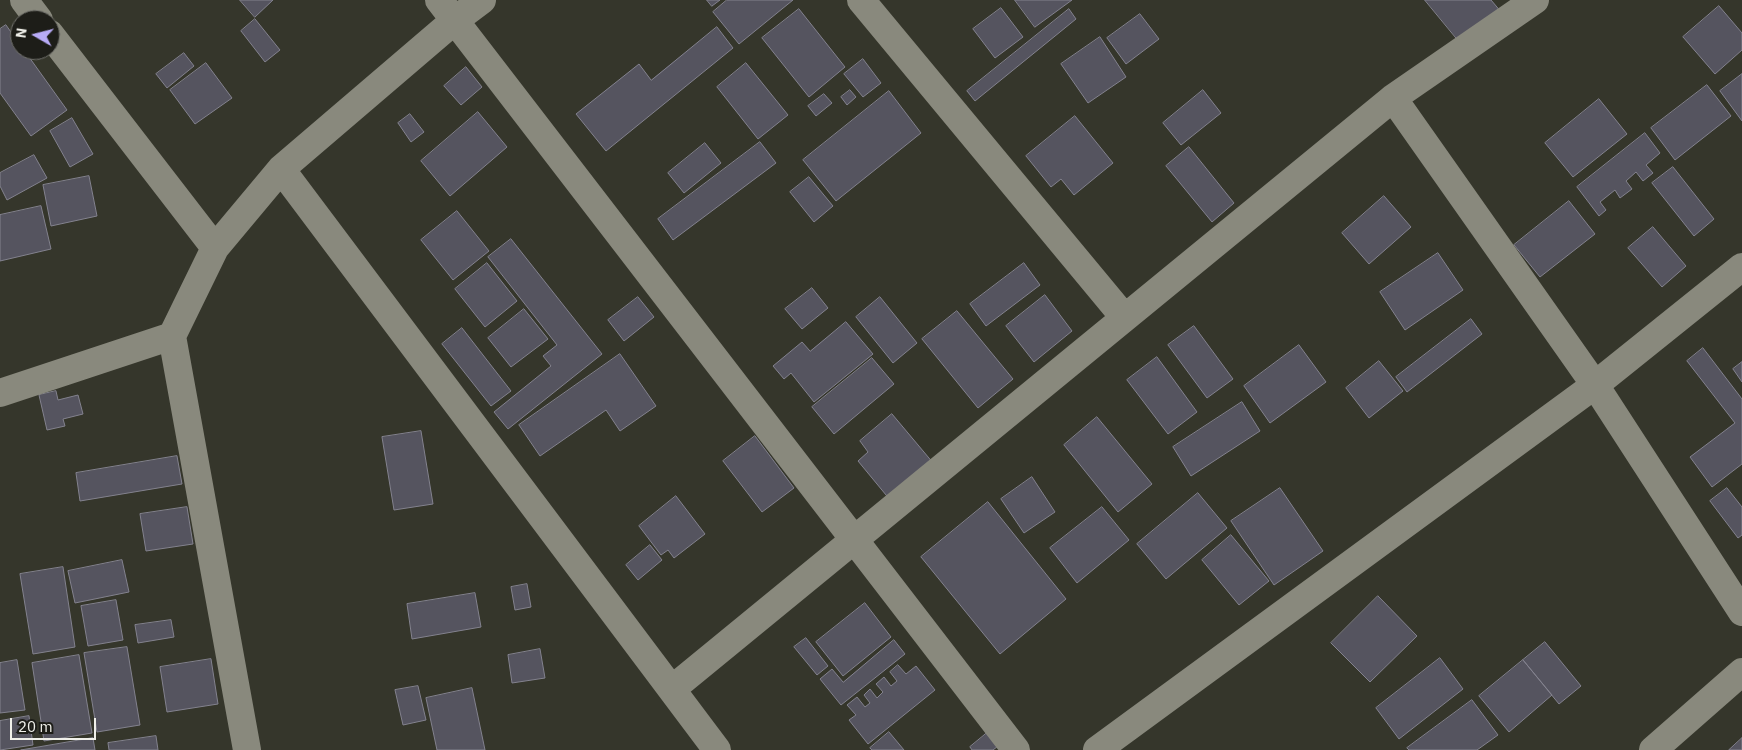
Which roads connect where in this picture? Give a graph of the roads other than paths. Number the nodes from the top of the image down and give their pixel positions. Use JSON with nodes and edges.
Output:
{"nodes":[{"id":1,"x":482,"y":0,"type":"edge"},
{"id":2,"x":861,"y":0,"type":"edge"},
{"id":3,"x":1535,"y":0,"type":"edge"},
{"id":4,"x":446,"y":10,"type":"edge"},
{"id":5,"x":60,"y":47,"type":"edge"},
{"id":6,"x":1393,"y":98,"type":"junction"},
{"id":7,"x":281,"y":169,"type":"junction"},
{"id":8,"x":215,"y":248,"type":"junction"},
{"id":9,"x":1742,"y":266,"type":"edge"},
{"id":10,"x":1124,"y":317,"type":"junction"},
{"id":11,"x":172,"y":336,"type":"junction"},
{"id":12,"x":1595,"y":385,"type":"junction"},
{"id":13,"x":0,"y":393,"type":"edge"},
{"id":14,"x":853,"y":539,"type":"junction"},
{"id":15,"x":1742,"y":612,"type":"edge"},
{"id":16,"x":1742,"y":672,"type":"edge"},
{"id":17,"x":672,"y":689,"type":"junction"},
{"id":18,"x":247,"y":750,"type":"edge"},
{"id":19,"x":717,"y":750,"type":"edge"},
{"id":20,"x":1016,"y":750,"type":"edge"},
{"id":21,"x":1097,"y":750,"type":"edge"},
{"id":22,"x":1652,"y":750,"type":"edge"}],
"edges":[{"from":1,"to":4,"type":"street"},
{"from":2,"to":10,"type":"street"},
{"from":3,"to":6,"type":"street"},
{"from":4,"to":7,"type":"street"},
{"from":4,"to":14,"type":"street"},
{"from":5,"to":8,"type":"street"},
{"from":6,"to":10,"type":"street"},
{"from":6,"to":12,"type":"street"},
{"from":7,"to":8,"type":"street"},
{"from":7,"to":17,"type":"street"},
{"from":8,"to":11,"type":"street"},
{"from":9,"to":12,"type":"street"},
{"from":10,"to":14,"type":"street"},
{"from":11,"to":13,"type":"street"},
{"from":11,"to":18,"type":"street"},
{"from":12,"to":15,"type":"street"},
{"from":12,"to":21,"type":"street"},
{"from":14,"to":17,"type":"street"},
{"from":14,"to":20,"type":"street"},
{"from":16,"to":22,"type":"street"},
{"from":17,"to":19,"type":"street"}]}
